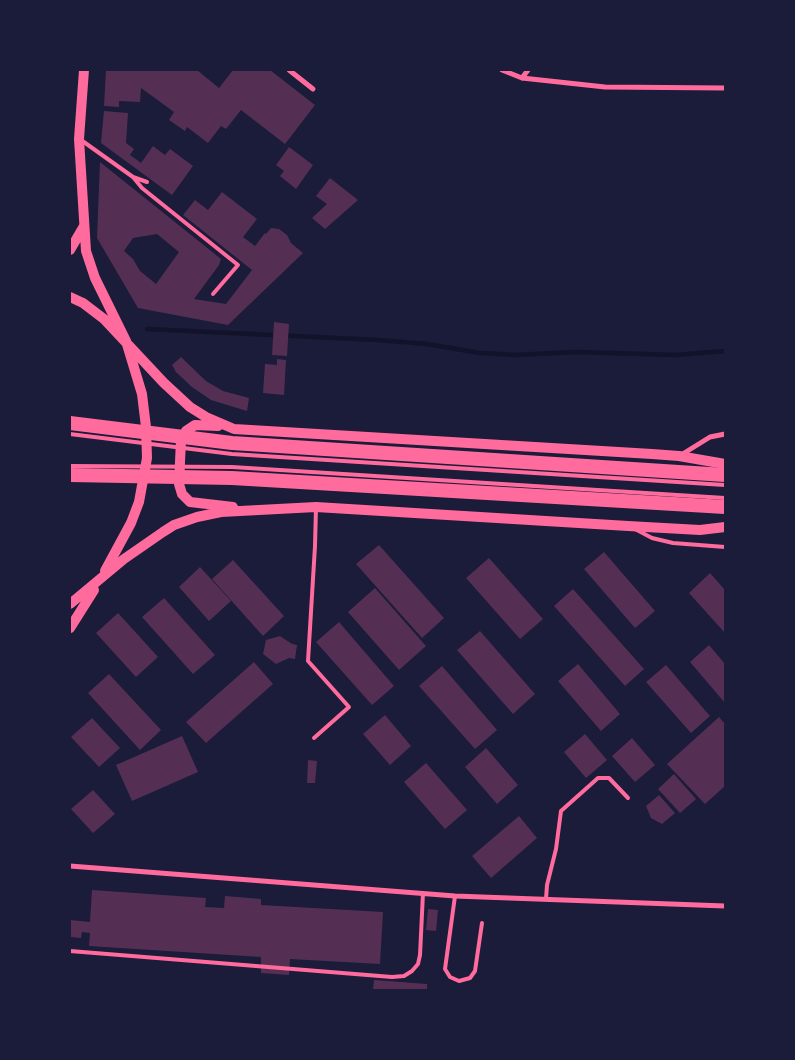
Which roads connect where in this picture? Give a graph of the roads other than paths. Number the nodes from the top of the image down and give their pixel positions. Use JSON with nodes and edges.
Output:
{"nodes":[{"id":1,"x":84,"y":70,"type":"edge"},
{"id":2,"x":289,"y":70,"type":"edge"},
{"id":3,"x":502,"y":70,"type":"edge"},
{"id":4,"x":528,"y":70,"type":"edge"},
{"id":5,"x":522,"y":78,"type":"junction"},
{"id":6,"x":313,"y":88,"type":"dead end"},
{"id":7,"x":725,"y":88,"type":"edge"},
{"id":8,"x":79,"y":139,"type":"junction"},
{"id":9,"x":133,"y":177,"type":"junction"},
{"id":10,"x":146,"y":182,"type":"dead end"},
{"id":11,"x":84,"y":226,"type":"junction"},
{"id":12,"x":70,"y":250,"type":"edge"},
{"id":13,"x":213,"y":294,"type":"dead end"},
{"id":14,"x":70,"y":297,"type":"edge"},
{"id":15,"x":126,"y":341,"type":"junction"},
{"id":16,"x":70,"y":423,"type":"edge"},
{"id":17,"x":234,"y":429,"type":"junction"},
{"id":18,"x":70,"y":434,"type":"edge"},
{"id":19,"x":725,"y":434,"type":"edge"},
{"id":20,"x":679,"y":456,"type":"junction"},
{"id":21,"x":70,"y":466,"type":"edge"},
{"id":22,"x":70,"y":475,"type":"edge"},
{"id":23,"x":722,"y":477,"type":"edge"},
{"id":24,"x":721,"y":502,"type":"edge"},
{"id":25,"x":316,"y":507,"type":"junction"},
{"id":26,"x":251,"y":509,"type":"junction"},
{"id":27,"x":628,"y":526,"type":"junction"},
{"id":28,"x":725,"y":527,"type":"edge"},
{"id":29,"x":725,"y":548,"type":"edge"},
{"id":30,"x":102,"y":578,"type":"junction"},
{"id":31,"x":70,"y":604,"type":"edge"},
{"id":32,"x":70,"y":628,"type":"edge"},
{"id":33,"x":314,"y":738,"type":"dead end"},
{"id":34,"x":628,"y":798,"type":"dead end"},
{"id":35,"x":70,"y":866,"type":"edge"},
{"id":36,"x":423,"y":893,"type":"junction"},
{"id":37,"x":456,"y":896,"type":"junction"},
{"id":38,"x":546,"y":899,"type":"junction"},
{"id":39,"x":725,"y":906,"type":"edge"},
{"id":40,"x":482,"y":923,"type":"dead end"},
{"id":41,"x":70,"y":951,"type":"edge"}],
"edges":[{"from":1,"to":8,"type":"main road"},
{"from":2,"to":6,"type":"street"},
{"from":3,"to":5,"type":"street"},
{"from":4,"to":5,"type":"street"},
{"from":5,"to":7,"type":"street"},
{"from":8,"to":9,"type":"lane"},
{"from":8,"to":11,"type":"main road"},
{"from":9,"to":10,"type":"lane"},
{"from":9,"to":13,"type":"lane"},
{"from":11,"to":12,"type":"main road"},
{"from":11,"to":15,"type":"main road"},
{"from":14,"to":15,"type":"main road"},
{"from":15,"to":17,"type":"main road"},
{"from":15,"to":30,"type":"main road"},
{"from":16,"to":23,"type":"highway"},
{"from":17,"to":20,"type":"main road"},
{"from":17,"to":26,"type":"main road"},
{"from":18,"to":23,"type":"lane"},
{"from":19,"to":20,"type":"street"},
{"from":20,"to":23,"type":"main road"},
{"from":21,"to":24,"type":"lane"},
{"from":22,"to":24,"type":"highway"},
{"from":25,"to":26,"type":"main road"},
{"from":25,"to":27,"type":"main road"},
{"from":25,"to":33,"type":"lane"},
{"from":26,"to":30,"type":"main road"},
{"from":27,"to":28,"type":"main road"},
{"from":27,"to":29,"type":"lane"},
{"from":30,"to":31,"type":"main road"},
{"from":30,"to":32,"type":"main road"},
{"from":34,"to":38,"type":"lane"},
{"from":35,"to":36,"type":"street"},
{"from":36,"to":37,"type":"street"},
{"from":36,"to":41,"type":"lane"},
{"from":37,"to":38,"type":"street"},
{"from":37,"to":40,"type":"lane"},
{"from":38,"to":39,"type":"street"}]}
